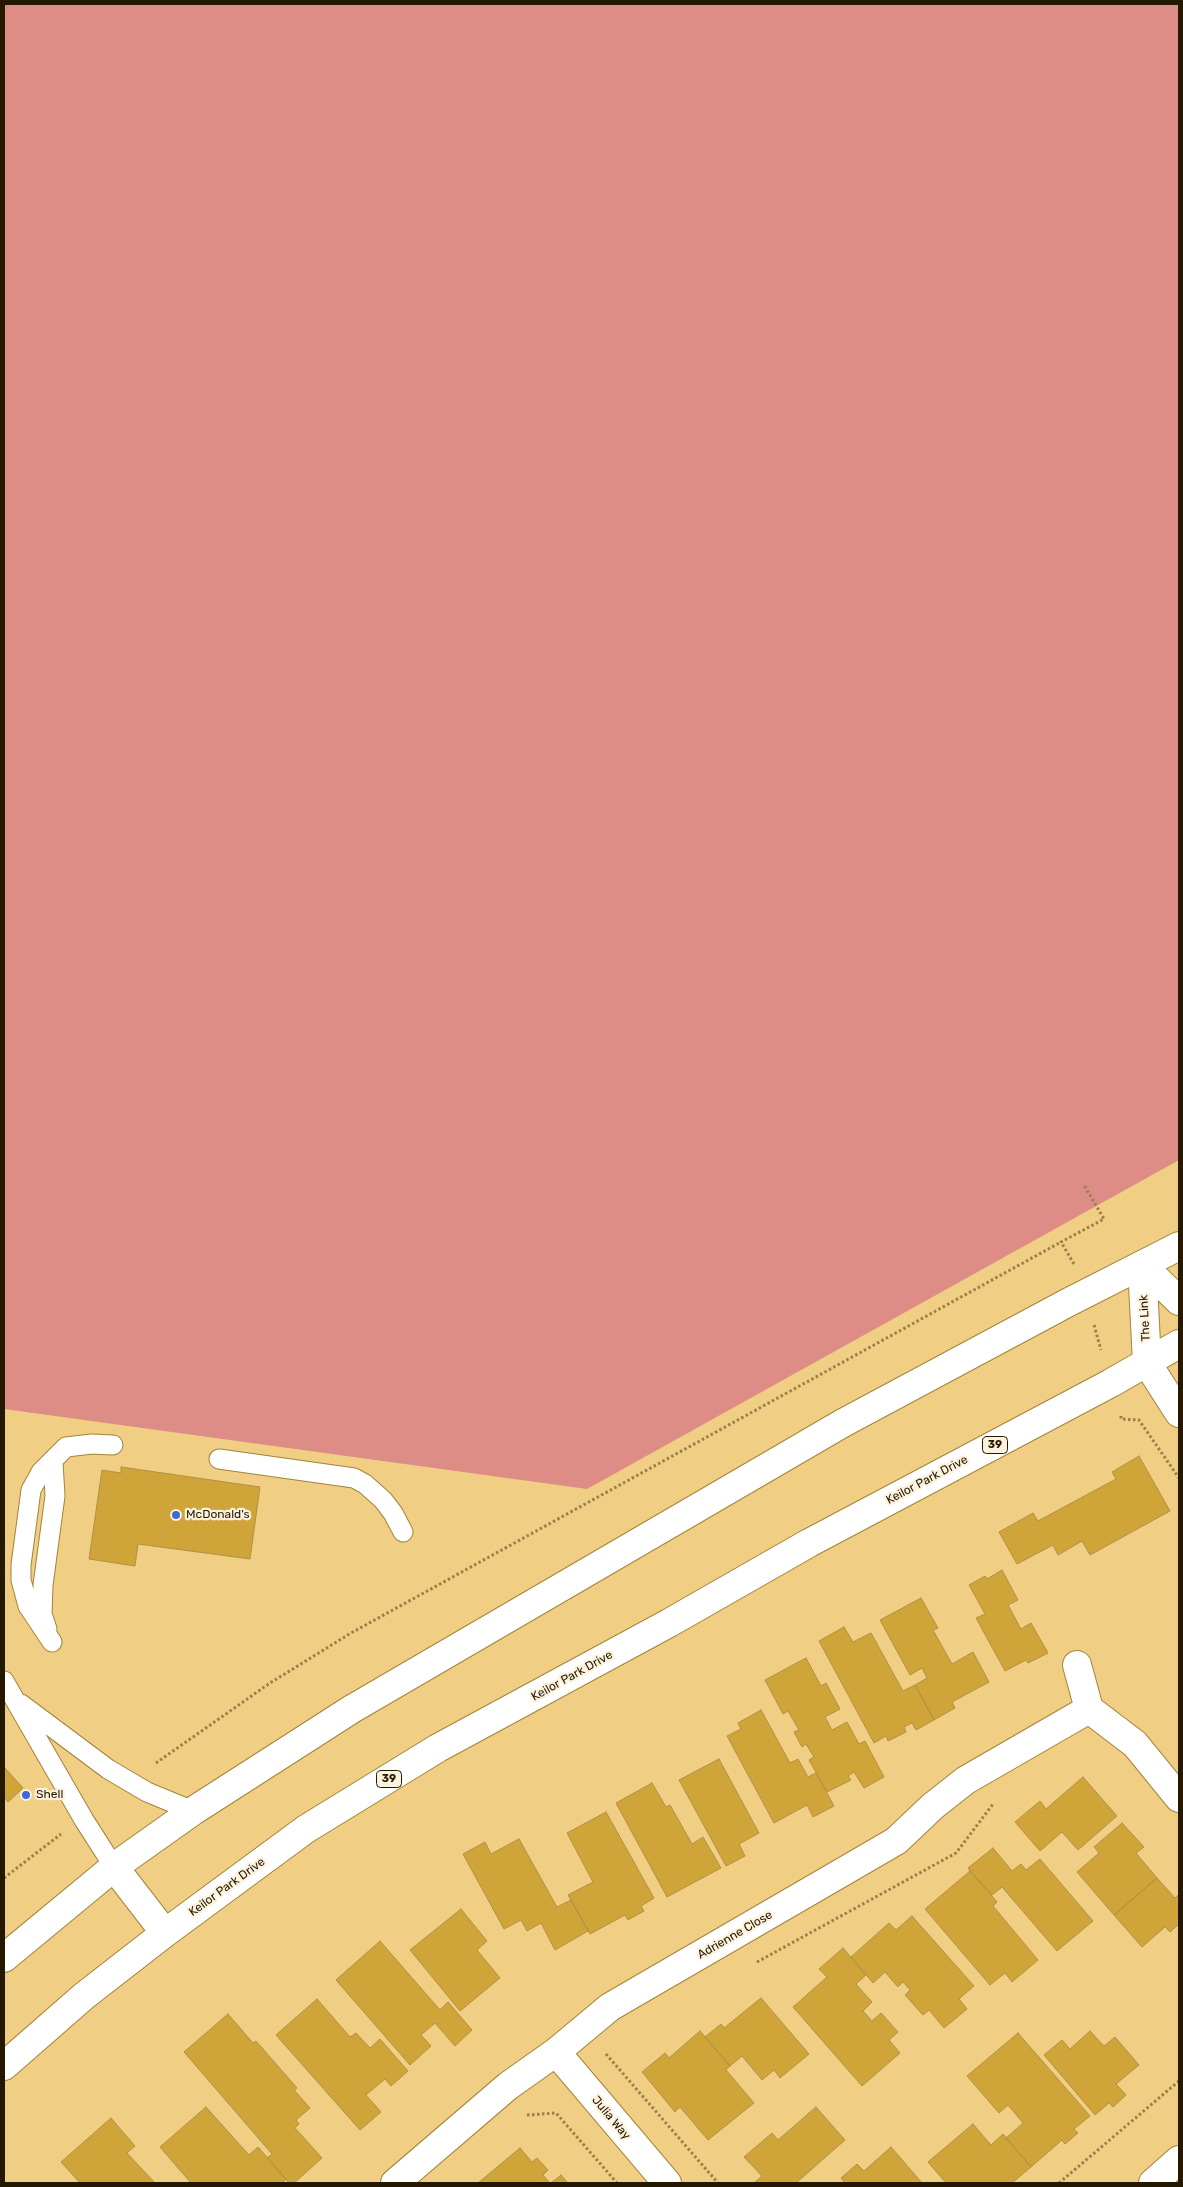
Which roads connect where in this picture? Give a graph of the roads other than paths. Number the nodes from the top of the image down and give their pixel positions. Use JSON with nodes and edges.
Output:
{"nodes":[{"id":1,"x":1179,"y":1246,"type":"edge"},
{"id":2,"x":1142,"y":1265,"type":"junction"},
{"id":3,"x":1179,"y":1301,"type":"edge"},
{"id":4,"x":1179,"y":1344,"type":"edge"},
{"id":5,"x":1147,"y":1362,"type":"junction"},
{"id":6,"x":1179,"y":1413,"type":"edge"},
{"id":7,"x":113,"y":1445,"type":"dead end"},
{"id":8,"x":219,"y":1459,"type":"dead end"},
{"id":9,"x":402,"y":1532,"type":"dead end"},
{"id":10,"x":52,"y":1642,"type":"dead end"},
{"id":11,"x":1077,"y":1665,"type":"dead end"},
{"id":12,"x":4,"y":1681,"type":"edge"},
{"id":13,"x":14,"y":1699,"type":"junction"},
{"id":14,"x":1089,"y":1709,"type":"junction"},
{"id":15,"x":1179,"y":1798,"type":"edge"},
{"id":16,"x":193,"y":1811,"type":"junction"},
{"id":17,"x":114,"y":1867,"type":"junction"},
{"id":18,"x":165,"y":1933,"type":"junction"},
{"id":19,"x":4,"y":1958,"type":"edge"},
{"id":20,"x":556,"y":2052,"type":"junction"},
{"id":21,"x":4,"y":2066,"type":"edge"},
{"id":22,"x":1177,"y":2166,"type":"edge"},
{"id":23,"x":395,"y":2183,"type":"edge"},
{"id":24,"x":667,"y":2183,"type":"edge"},
{"id":25,"x":1152,"y":2183,"type":"edge"}],
"edges":[{"from":1,"to":2,"type":"main road"},
{"from":2,"to":3,"type":"main road","name":"The Link"},
{"from":2,"to":5,"type":"main road","name":"The Link"},
{"from":2,"to":16,"type":"main road"},
{"from":4,"to":5,"type":"main road","name":"Keilor Park Drive","number":"39"},
{"from":5,"to":6,"type":"main road","name":"The Link"},
{"from":5,"to":18,"type":"main road","name":"Keilor Park Drive","number":"39"},
{"from":7,"to":10,"type":"lane"},
{"from":8,"to":9,"type":"lane"},
{"from":11,"to":14,"type":"main road"},
{"from":12,"to":13,"type":"lane"},
{"from":13,"to":16,"type":"lane"},
{"from":13,"to":17,"type":"lane"},
{"from":14,"to":15,"type":"main road"},
{"from":14,"to":20,"type":"main road","name":"Adrienne Close"},
{"from":16,"to":17,"type":"main road"},
{"from":17,"to":18,"type":"main road"},
{"from":17,"to":19,"type":"main road"},
{"from":18,"to":21,"type":"main road","name":"Keilor Park Drive","number":"39"},
{"from":20,"to":23,"type":"main road","name":"Adrienne Close"},
{"from":20,"to":24,"type":"main road","name":"Julia Way"},
{"from":22,"to":25,"type":"main road"}]}
